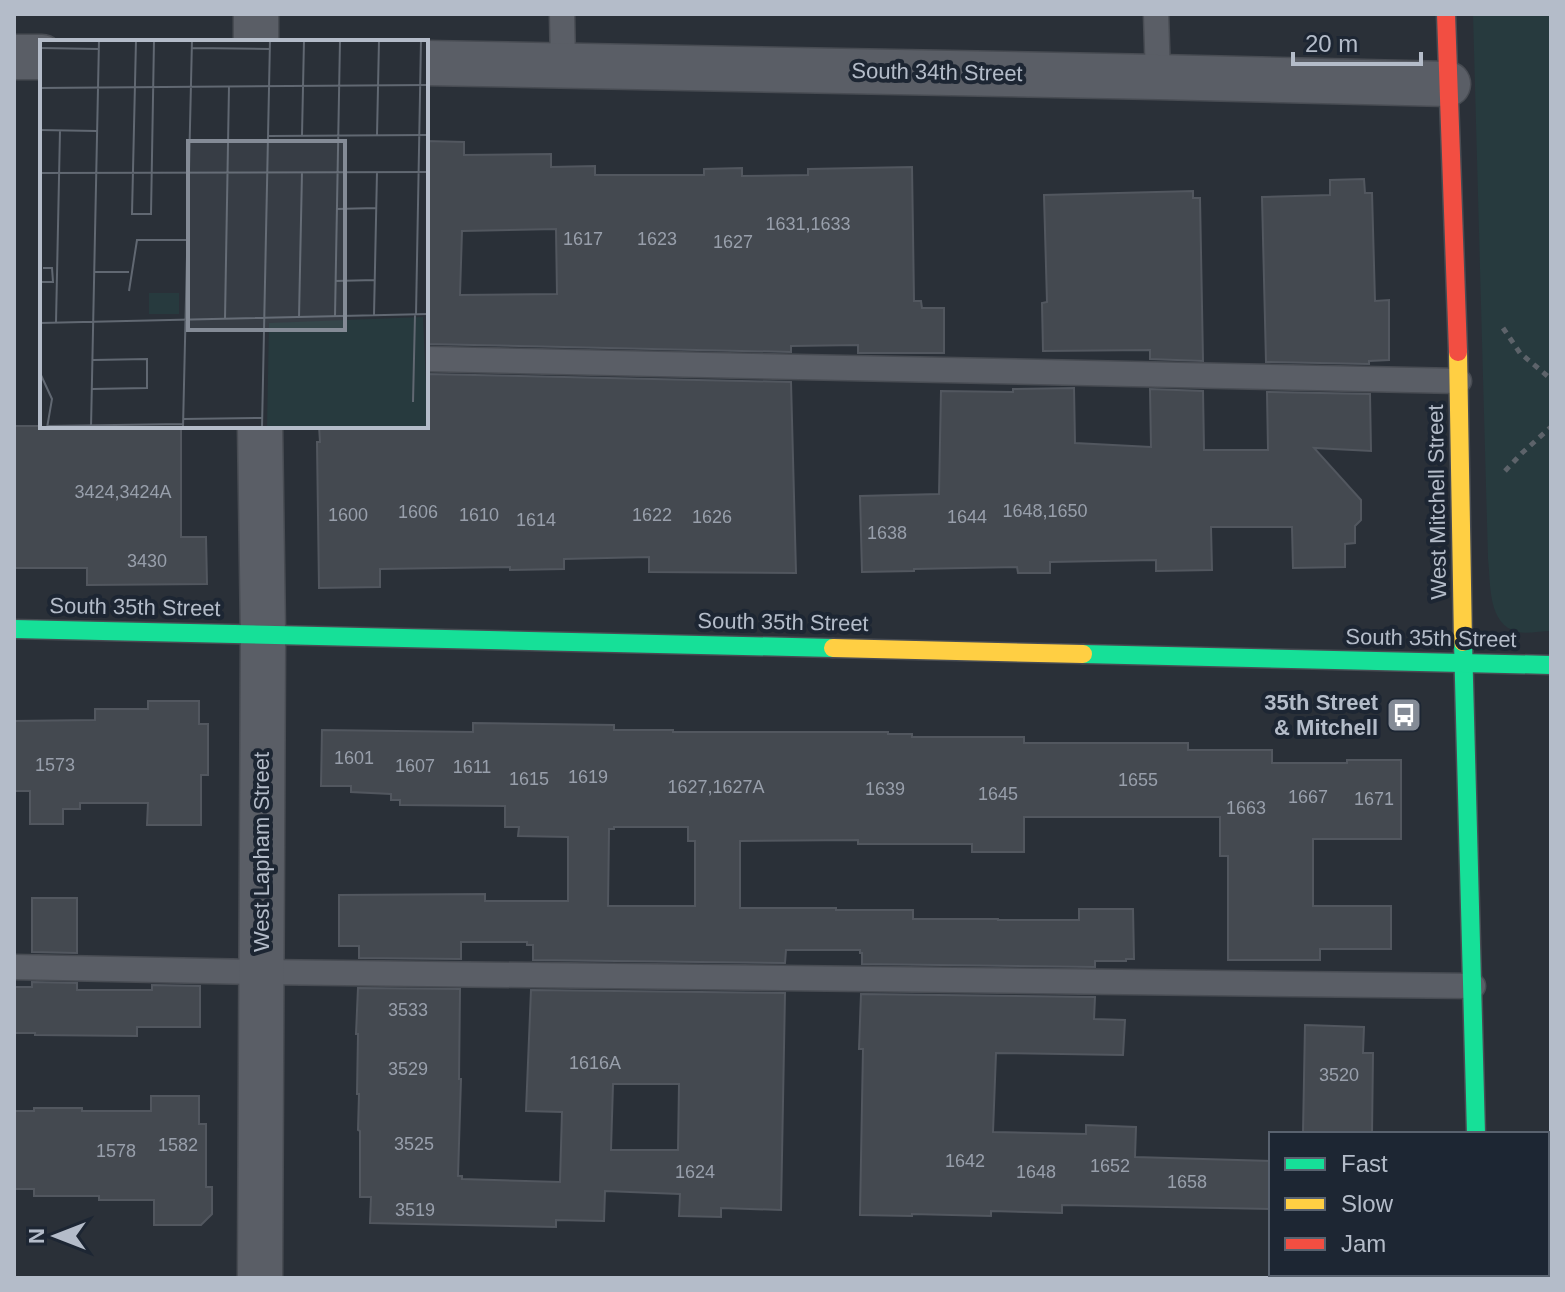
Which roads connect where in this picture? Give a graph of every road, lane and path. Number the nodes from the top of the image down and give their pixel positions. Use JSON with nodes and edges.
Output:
{"nodes":[{"id":1,"x":256,"y":14,"type":"edge"},
{"id":2,"x":562,"y":14,"type":"edge"},
{"id":3,"x":1156,"y":14,"type":"edge"},
{"id":4,"x":1446,"y":14,"type":"edge"},
{"id":5,"x":256,"y":40,"type":"edge"},
{"id":6,"x":14,"y":57,"type":"edge"},
{"id":7,"x":40,"y":57,"type":"edge"},
{"id":8,"x":428,"y":63,"type":"edge"},
{"id":9,"x":563,"y":65,"type":"junction"},
{"id":10,"x":1158,"y":77,"type":"junction"},
{"id":11,"x":1448,"y":84,"type":"junction"},
{"id":12,"x":1500,"y":321,"type":"dead end"},
{"id":13,"x":428,"y":359,"type":"edge"},
{"id":14,"x":1551,"y":379,"type":"edge"},
{"id":15,"x":1459,"y":381,"type":"junction"},
{"id":16,"x":1551,"y":427,"type":"edge"},
{"id":17,"x":260,"y":428,"type":"edge"},
{"id":18,"x":1499,"y":478,"type":"dead end"},
{"id":19,"x":14,"y":629,"type":"edge"},
{"id":20,"x":263,"y":634,"type":"junction"},
{"id":21,"x":1463,"y":664,"type":"junction"},
{"id":22,"x":1551,"y":665,"type":"edge"},
{"id":23,"x":14,"y":967,"type":"edge"},
{"id":24,"x":260,"y":972,"type":"junction"},
{"id":25,"x":1473,"y":986,"type":"junction"},
{"id":26,"x":1476,"y":1132,"type":"edge"},
{"id":27,"x":260,"y":1278,"type":"edge"}],
"edges":[{"from":1,"to":5,"type":"street"},
{"from":2,"to":9,"type":"lane"},
{"from":3,"to":10,"type":"lane"},
{"from":4,"to":11,"type":"main road","name":"West Mitchell Street"},
{"from":6,"to":7,"type":"street"},
{"from":8,"to":9,"type":"street","name":"South 34th Street"},
{"from":9,"to":10,"type":"street","name":"South 34th Street"},
{"from":10,"to":11,"type":"street","name":"South 34th Street"},
{"from":11,"to":15,"type":"main road","name":"West Mitchell Street"},
{"from":12,"to":14,"type":"path"},
{"from":13,"to":15,"type":"lane"},
{"from":15,"to":21,"type":"main road","name":"West Mitchell Street"},
{"from":16,"to":18,"type":"path"},
{"from":17,"to":20,"type":"street","name":"West Lapham Street"},
{"from":19,"to":20,"type":"main road","name":"South 35th Street"},
{"from":20,"to":21,"type":"main road","name":"South 35th Street"},
{"from":20,"to":24,"type":"street","name":"West Lapham Street"},
{"from":21,"to":22,"type":"main road","name":"South 35th Street"},
{"from":21,"to":25,"type":"main road","name":"West Mitchell Street"},
{"from":23,"to":24,"type":"lane"},
{"from":24,"to":25,"type":"lane"},
{"from":24,"to":27,"type":"street","name":"West Lapham Street"},
{"from":25,"to":26,"type":"main road","name":"West Mitchell Street"}]}
